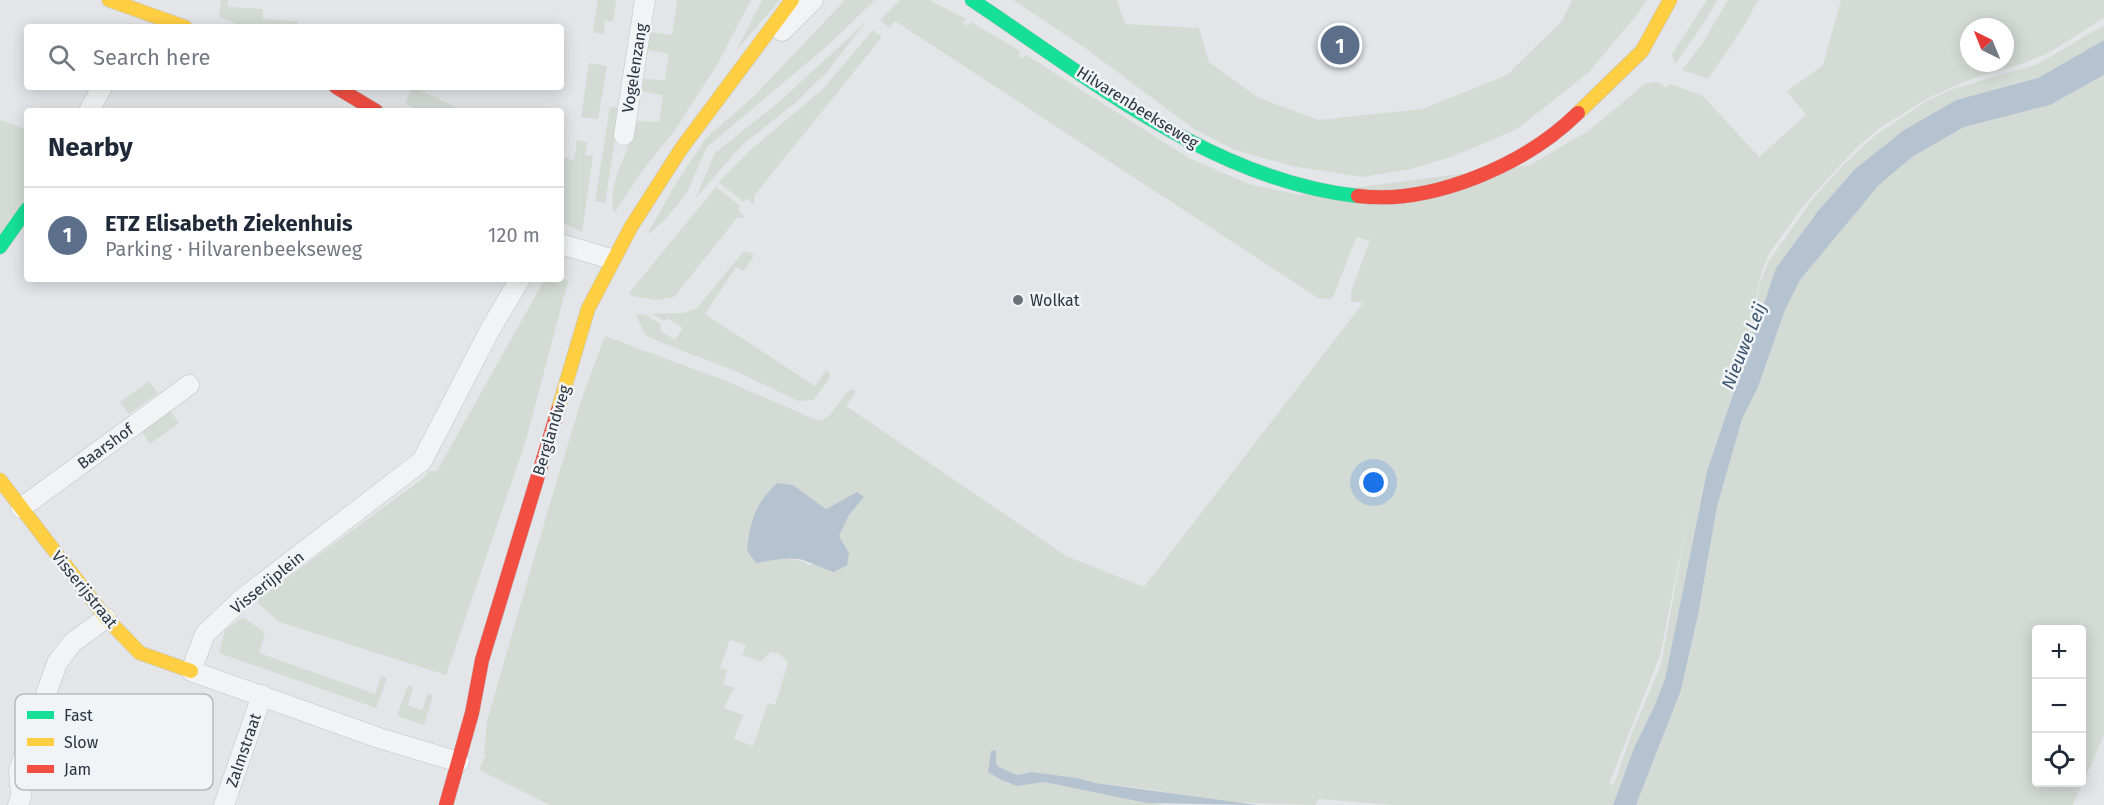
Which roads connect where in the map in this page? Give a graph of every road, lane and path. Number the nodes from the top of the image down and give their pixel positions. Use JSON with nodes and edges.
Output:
{"nodes":[{"id":1,"x":109,"y":0,"type":"edge"},
{"id":2,"x":645,"y":0,"type":"edge"},
{"id":3,"x":792,"y":0,"type":"edge"},
{"id":4,"x":813,"y":0,"type":"edge"},
{"id":5,"x":972,"y":0,"type":"edge"},
{"id":6,"x":1670,"y":0,"type":"edge"},
{"id":7,"x":129,"y":18,"type":"edge"},
{"id":8,"x":166,"y":24,"type":"edge"},
{"id":9,"x":727,"y":86,"type":"junction"},
{"id":10,"x":100,"y":90,"type":"edge"},
{"id":11,"x":341,"y":90,"type":"edge"},
{"id":12,"x":91,"y":108,"type":"edge"},
{"id":13,"x":371,"y":108,"type":"edge"},
{"id":14,"x":624,"y":135,"type":"dead end"},
{"id":15,"x":24,"y":213,"type":"edge"},
{"id":16,"x":564,"y":245,"type":"edge"},
{"id":17,"x":0,"y":247,"type":"edge"},
{"id":18,"x":610,"y":259,"type":"junction"},
{"id":19,"x":518,"y":282,"type":"edge"},
{"id":20,"x":189,"y":385,"type":"dead end"},
{"id":21,"x":0,"y":480,"type":"edge"},
{"id":22,"x":21,"y":508,"type":"junction"},
{"id":23,"x":106,"y":618,"type":"junction"},
{"id":24,"x":191,"y":671,"type":"junction"},
{"id":25,"x":46,"y":694,"type":"edge"},
{"id":26,"x":262,"y":695,"type":"junction"},
{"id":27,"x":459,"y":762,"type":"junction"},
{"id":28,"x":21,"y":790,"type":"edge"},
{"id":29,"x":18,"y":805,"type":"edge"},
{"id":30,"x":224,"y":805,"type":"edge"},
{"id":31,"x":446,"y":805,"type":"edge"}],
"edges":[{"from":1,"to":7,"type":"street"},
{"from":2,"to":14,"type":"street","name":"Vogelenzang"},
{"from":3,"to":9,"type":"street","name":"Berglandweg"},
{"from":4,"to":9,"type":"street"},
{"from":5,"to":6,"type":"street","name":"Hilvarenbeekseweg"},
{"from":7,"to":8,"type":"street"},
{"from":9,"to":18,"type":"street","name":"Berglandweg"},
{"from":10,"to":12,"type":"street"},
{"from":11,"to":13,"type":"street"},
{"from":15,"to":17,"type":"street"},
{"from":16,"to":18,"type":"street"},
{"from":18,"to":27,"type":"street","name":"Berglandweg"},
{"from":19,"to":24,"type":"street","name":"Visserijplein"},
{"from":20,"to":22,"type":"street","name":"Baarshof"},
{"from":21,"to":22,"type":"street","name":"Visserijstraat"},
{"from":22,"to":23,"type":"street","name":"Visserijstraat"},
{"from":23,"to":24,"type":"street","name":"Visserijstraat"},
{"from":23,"to":25,"type":"street"},
{"from":24,"to":26,"type":"street"},
{"from":26,"to":27,"type":"street"},
{"from":26,"to":30,"type":"street","name":"Zalmstraat"},
{"from":27,"to":31,"type":"street","name":"Berglandweg"},
{"from":28,"to":29,"type":"street"}]}
